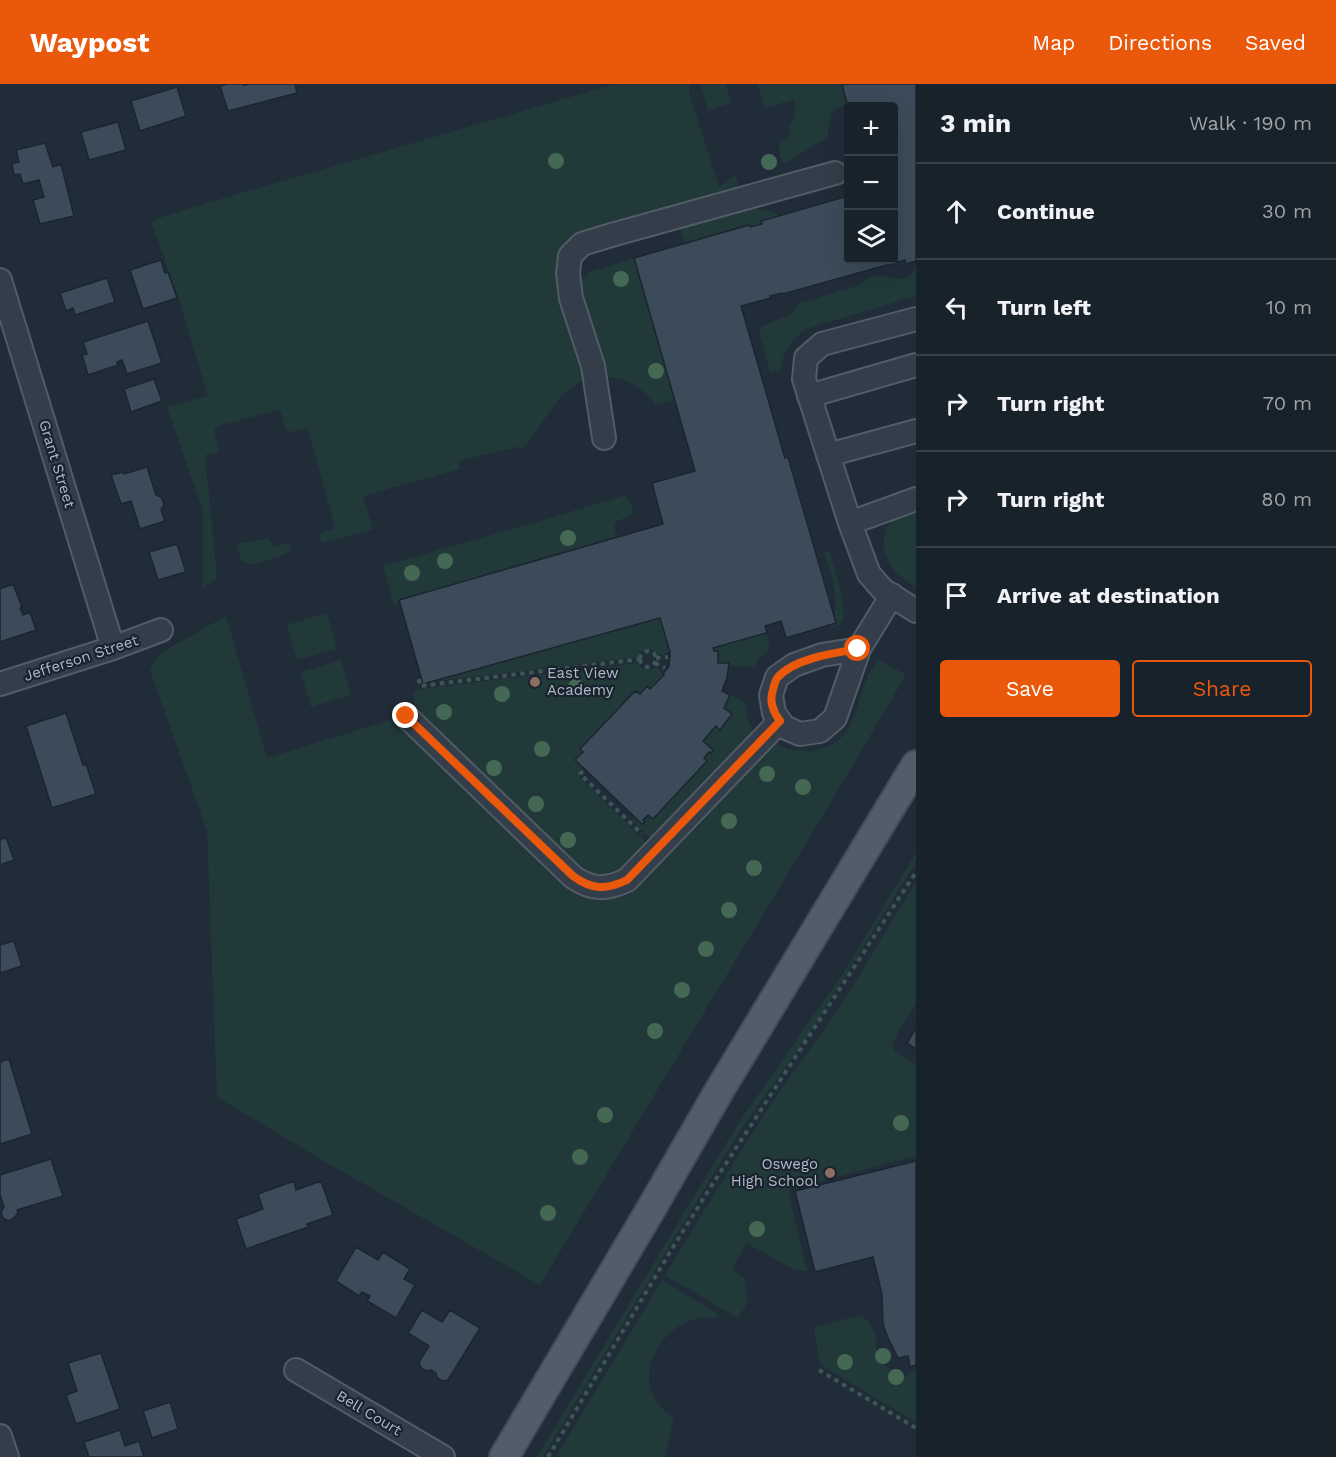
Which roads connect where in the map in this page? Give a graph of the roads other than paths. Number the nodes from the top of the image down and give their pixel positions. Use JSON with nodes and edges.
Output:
{"nodes":[{"id":1,"x":835,"y":173,"type":"dead end"},
{"id":2,"x":0,"y":280,"type":"edge"},
{"id":3,"x":916,"y":319,"type":"edge"},
{"id":4,"x":916,"y":365,"type":"edge"},
{"id":5,"x":809,"y":396,"type":"junction"},
{"id":6,"x":916,"y":430,"type":"edge"},
{"id":7,"x":604,"y":438,"type":"dead end"},
{"id":8,"x":828,"y":455,"type":"junction"},
{"id":9,"x":916,"y":500,"type":"edge"},
{"id":10,"x":850,"y":523,"type":"junction"},
{"id":11,"x":892,"y":595,"type":"junction"},
{"id":12,"x":916,"y":611,"type":"edge"},
{"id":13,"x":161,"y":630,"type":"dead end"},
{"id":14,"x":114,"y":648,"type":"junction"},
{"id":15,"x":858,"y":649,"type":"junction"},
{"id":16,"x":0,"y":684,"type":"edge"},
{"id":17,"x":406,"y":716,"type":"dead end"},
{"id":18,"x":780,"y":721,"type":"junction"},
{"id":19,"x":916,"y":765,"type":"edge"},
{"id":20,"x":296,"y":1370,"type":"dead end"},
{"id":21,"x":0,"y":1436,"type":"edge"},
{"id":22,"x":7,"y":1457,"type":"edge"},
{"id":23,"x":443,"y":1457,"type":"edge"},
{"id":24,"x":504,"y":1457,"type":"edge"}],
"edges":[{"from":1,"to":7,"type":"street"},
{"from":2,"to":14,"type":"street","name":"Grant Street"},
{"from":3,"to":5,"type":"street"},
{"from":4,"to":5,"type":"street"},
{"from":5,"to":8,"type":"street"},
{"from":6,"to":8,"type":"street"},
{"from":8,"to":10,"type":"street"},
{"from":9,"to":10,"type":"street"},
{"from":10,"to":11,"type":"street"},
{"from":11,"to":12,"type":"street"},
{"from":11,"to":15,"type":"street"},
{"from":13,"to":14,"type":"street","name":"Jefferson Street"},
{"from":14,"to":16,"type":"street","name":"Jefferson Street"},
{"from":15,"to":18,"type":"street"},
{"from":15,"to":18,"type":"street"},
{"from":17,"to":18,"type":"street"},
{"from":19,"to":24,"type":"main road"},
{"from":20,"to":23,"type":"street","name":"Bell Court"},
{"from":21,"to":22,"type":"street"}]}
